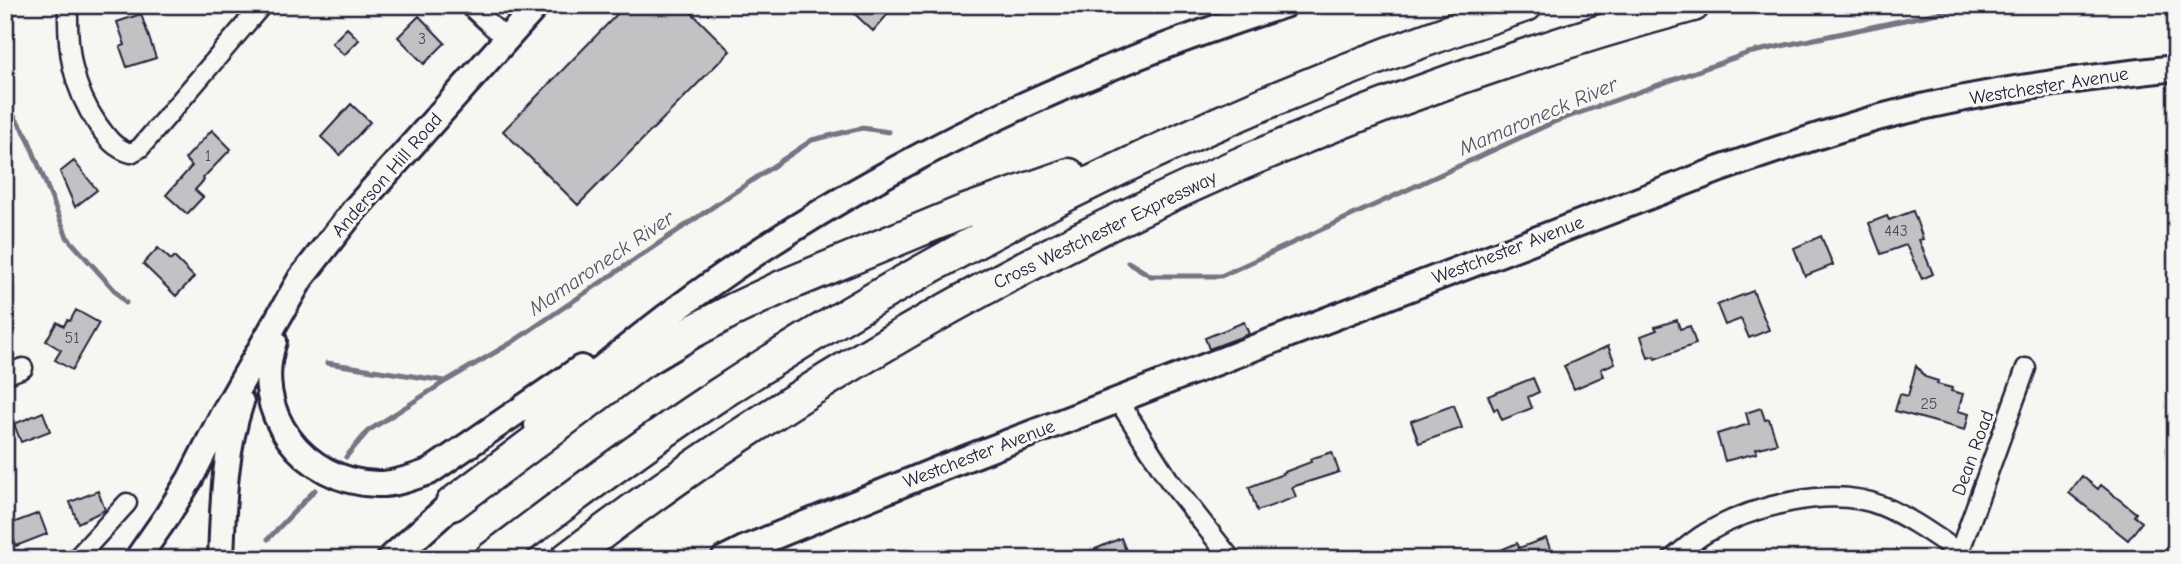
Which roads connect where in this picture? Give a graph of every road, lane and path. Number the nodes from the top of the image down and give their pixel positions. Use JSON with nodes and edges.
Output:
{"nodes":[{"id":1,"x":68,"y":5,"type":"edge"},
{"id":2,"x":262,"y":5,"type":"edge"},
{"id":3,"x":469,"y":5,"type":"edge"},
{"id":4,"x":537,"y":5,"type":"edge"},
{"id":5,"x":1284,"y":5,"type":"edge"},
{"id":6,"x":1526,"y":5,"type":"edge"},
{"id":7,"x":1693,"y":5,"type":"edge"},
{"id":8,"x":506,"y":40,"type":"junction"},
{"id":9,"x":2176,"y":68,"type":"edge"},
{"id":10,"x":1225,"y":119,"type":"junction"},
{"id":11,"x":287,"y":304,"type":"junction"},
{"id":12,"x":674,"y":311,"type":"junction"},
{"id":13,"x":256,"y":359,"type":"junction"},
{"id":14,"x":23,"y":368,"type":"dead end"},
{"id":15,"x":2026,"y":368,"type":"dead end"},
{"id":16,"x":5,"y":375,"type":"edge"},
{"id":17,"x":1118,"y":400,"type":"junction"},
{"id":18,"x":859,"y":501,"type":"junction"},
{"id":19,"x":127,"y":503,"type":"dead end"},
{"id":20,"x":452,"y":504,"type":"junction"},
{"id":21,"x":572,"y":556,"type":"edge"},
{"id":22,"x":1964,"y":556,"type":"edge"},
{"id":23,"x":76,"y":559,"type":"edge"},
{"id":24,"x":137,"y":559,"type":"edge"},
{"id":25,"x":221,"y":559,"type":"edge"},
{"id":26,"x":391,"y":559,"type":"edge"},
{"id":27,"x":491,"y":559,"type":"edge"},
{"id":28,"x":724,"y":559,"type":"edge"},
{"id":29,"x":748,"y":559,"type":"edge"},
{"id":30,"x":1231,"y":559,"type":"edge"},
{"id":31,"x":1672,"y":559,"type":"edge"}],
"edges":[{"from":1,"to":2,"type":"street"},
{"from":3,"to":8,"type":"street"},
{"from":4,"to":8,"type":"main road","name":"Anderson Hill Road"},
{"from":5,"to":12,"type":"main road"},
{"from":6,"to":10,"type":"highway"},
{"from":7,"to":21,"type":"highway","name":"Cross Westchester Expressway"},
{"from":8,"to":11,"type":"main road","name":"Anderson Hill Road"},
{"from":9,"to":17,"type":"main road","name":"Westchester Avenue"},
{"from":10,"to":20,"type":"highway"},
{"from":10,"to":27,"type":"highway"},
{"from":11,"to":12,"type":"main road"},
{"from":11,"to":13,"type":"main road","name":"Anderson Hill Road"},
{"from":12,"to":20,"type":"main road"},
{"from":13,"to":24,"type":"main road","name":"Anderson Hill Road"},
{"from":13,"to":25,"type":"main road","name":"Anderson Hill Road"},
{"from":14,"to":16,"type":"street"},
{"from":15,"to":22,"type":"street","name":"Dean Road"},
{"from":17,"to":18,"type":"main road","name":"Westchester Avenue"},
{"from":17,"to":30,"type":"street"},
{"from":18,"to":28,"type":"main road"},
{"from":18,"to":29,"type":"main road"},
{"from":19,"to":23,"type":"street"},
{"from":20,"to":26,"type":"main road"},
{"from":22,"to":31,"type":"street"}]}
